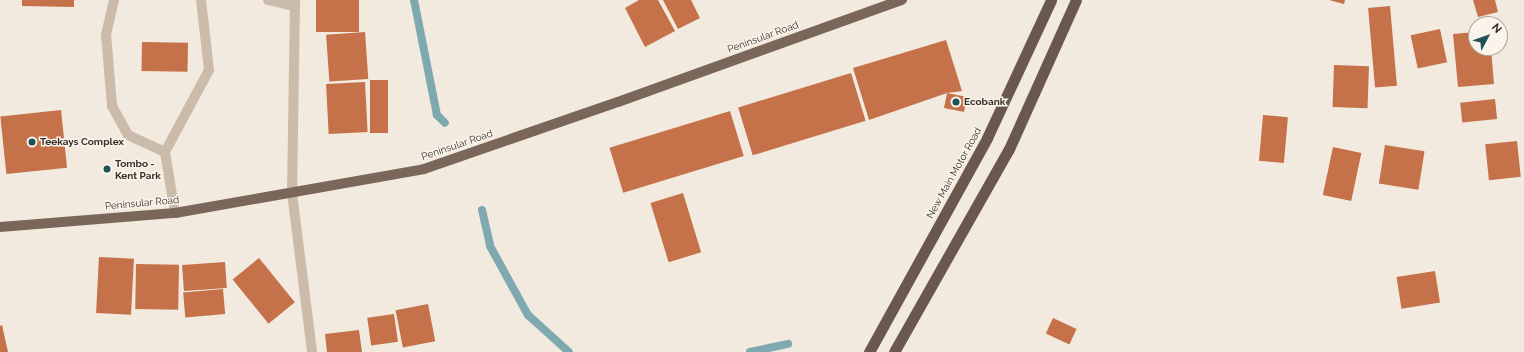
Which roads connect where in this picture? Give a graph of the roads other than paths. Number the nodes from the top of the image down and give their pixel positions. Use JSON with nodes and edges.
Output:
{"nodes":[{"id":1,"x":114,"y":0,"type":"edge"},
{"id":2,"x":200,"y":0,"type":"edge"},
{"id":3,"x":268,"y":0,"type":"edge"},
{"id":4,"x":902,"y":0,"type":"edge"},
{"id":5,"x":1051,"y":0,"type":"edge"},
{"id":6,"x":1076,"y":0,"type":"edge"},
{"id":7,"x":295,"y":3,"type":"edge"},
{"id":8,"x":165,"y":152,"type":"junction"},
{"id":9,"x":292,"y":193,"type":"junction"},
{"id":10,"x":175,"y":213,"type":"junction"},
{"id":11,"x":0,"y":227,"type":"edge"},
{"id":12,"x":312,"y":352,"type":"edge"},
{"id":13,"x":869,"y":352,"type":"edge"},
{"id":14,"x":894,"y":352,"type":"edge"}],
"edges":[{"from":1,"to":8,"type":"street"},
{"from":2,"to":8,"type":"street"},
{"from":3,"to":7,"type":"street"},
{"from":4,"to":9,"type":"main road","name":"Peninsular Road"},
{"from":5,"to":13,"type":"highway","name":"New Main Motor Road"},
{"from":6,"to":14,"type":"highway"},
{"from":7,"to":9,"type":"street"},
{"from":8,"to":10,"type":"street"},
{"from":9,"to":10,"type":"main road","name":"Peninsular Road"},
{"from":9,"to":12,"type":"street"},
{"from":10,"to":11,"type":"main road","name":"Peninsular Road"}]}
